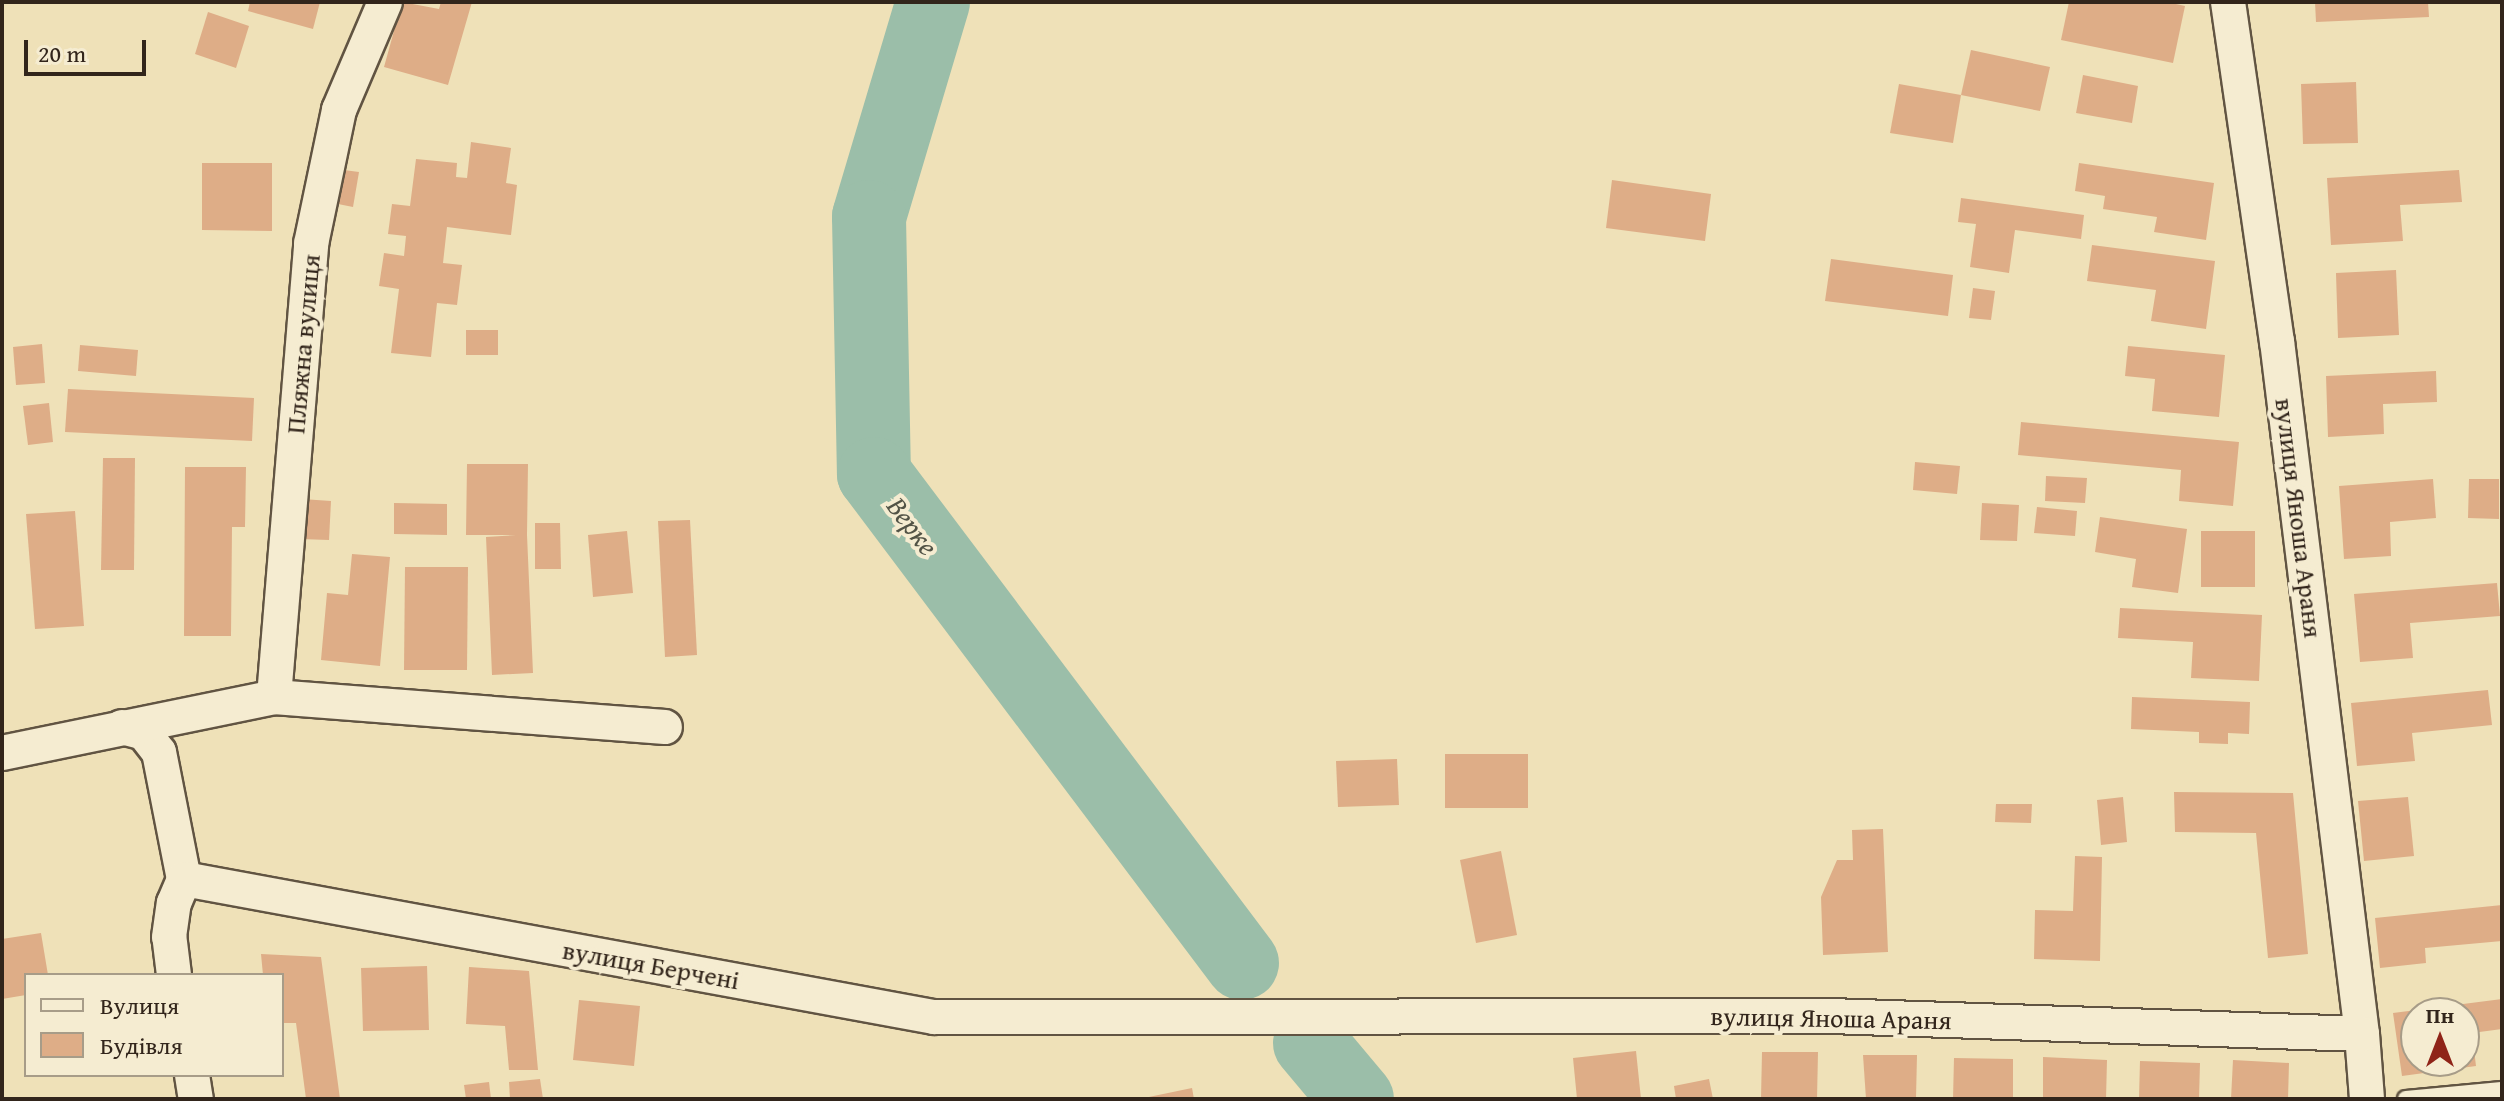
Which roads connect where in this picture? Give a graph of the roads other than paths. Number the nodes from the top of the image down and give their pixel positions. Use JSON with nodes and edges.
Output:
{"nodes":[{"id":1,"x":385,"y":2,"type":"edge"},
{"id":2,"x":2228,"y":2,"type":"edge"},
{"id":3,"x":274,"y":697,"type":"junction"},
{"id":4,"x":122,"y":727,"type":"junction"},
{"id":5,"x":665,"y":727,"type":"dead end"},
{"id":6,"x":2,"y":753,"type":"edge"},
{"id":7,"x":184,"y":879,"type":"junction"},
{"id":8,"x":174,"y":973,"type":"edge"},
{"id":9,"x":1299,"y":1016,"type":"joint"},
{"id":10,"x":2362,"y":1034,"type":"junction"},
{"id":11,"x":192,"y":1077,"type":"edge"},
{"id":12,"x":2502,"y":1090,"type":"edge"},
{"id":13,"x":196,"y":1099,"type":"edge"},
{"id":14,"x":2367,"y":1099,"type":"edge"},
{"id":15,"x":2406,"y":1099,"type":"edge"}],
"edges":[{"from":1,"to":3,"type":"street","name":"Пляжна вулиця"},
{"from":2,"to":10,"type":"street","name":"вулиця Яноша Араня"},
{"from":3,"to":4,"type":"street"},
{"from":3,"to":5,"type":"street"},
{"from":4,"to":6,"type":"street"},
{"from":4,"to":7,"type":"street"},
{"from":7,"to":8,"type":"street"},
{"from":7,"to":9,"type":"street","name":"вулиця Берчені"},
{"from":9,"to":10,"type":"street","name":"вулиця Яноша Араня"},
{"from":10,"to":14,"type":"street","name":"вулиця Яноша Араня"},
{"from":11,"to":13,"type":"street"},
{"from":12,"to":15,"type":"lane"}]}
